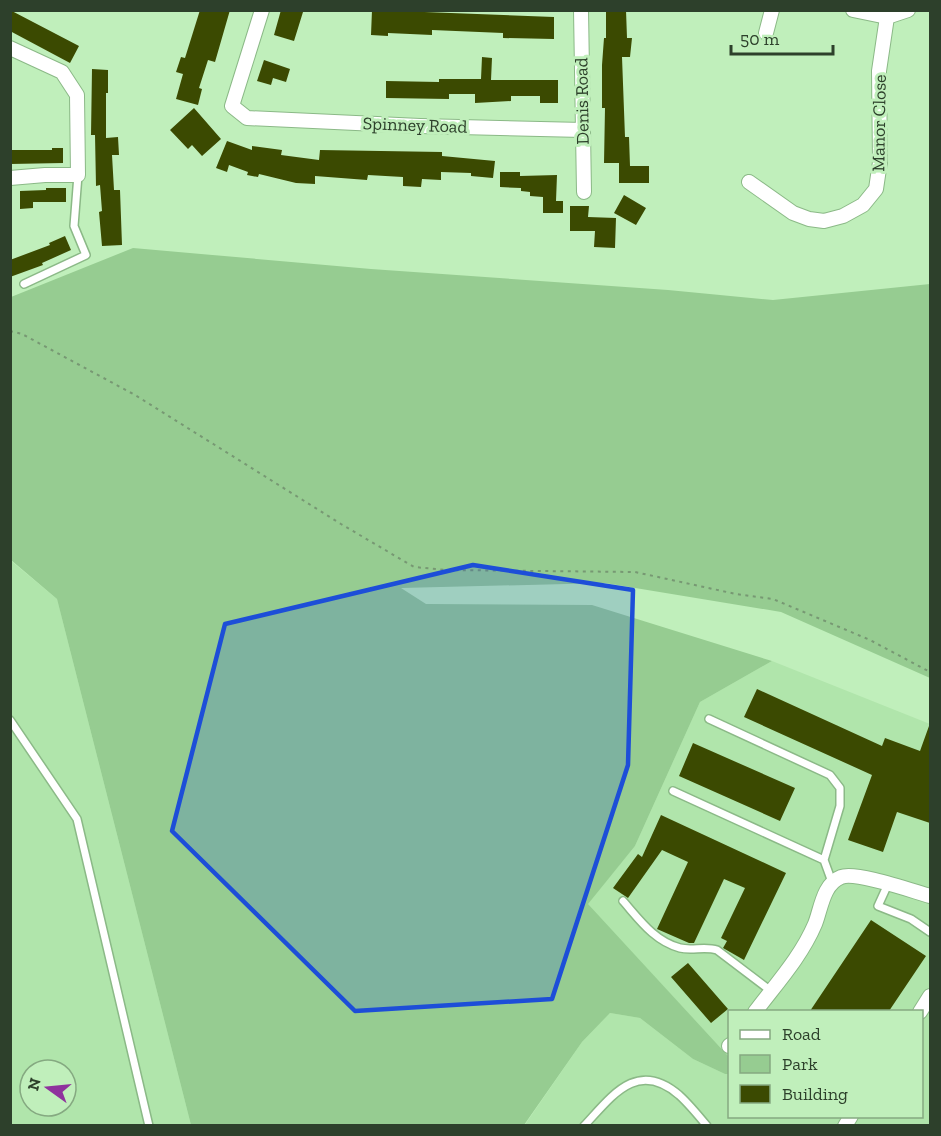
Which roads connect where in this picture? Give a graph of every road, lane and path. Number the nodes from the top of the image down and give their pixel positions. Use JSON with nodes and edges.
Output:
{"nodes":[{"id":1,"x":262,"y":10,"type":"edge"},
{"id":2,"x":581,"y":10,"type":"edge"},
{"id":3,"x":772,"y":10,"type":"edge"},
{"id":4,"x":853,"y":10,"type":"edge"},
{"id":5,"x":908,"y":10,"type":"edge"},
{"id":6,"x":887,"y":17,"type":"junction"},
{"id":7,"x":766,"y":33,"type":"dead end"},
{"id":8,"x":10,"y":48,"type":"edge"},
{"id":9,"x":583,"y":130,"type":"junction"},
{"id":10,"x":78,"y":175,"type":"junction"},
{"id":11,"x":10,"y":178,"type":"edge"},
{"id":12,"x":749,"y":182,"type":"dead end"},
{"id":13,"x":584,"y":192,"type":"dead end"},
{"id":14,"x":24,"y":284,"type":"dead end"},
{"id":15,"x":10,"y":331,"type":"edge"},
{"id":16,"x":930,"y":672,"type":"edge"},
{"id":17,"x":708,"y":719,"type":"dead end"},
{"id":18,"x":10,"y":720,"type":"edge"},
{"id":19,"x":672,"y":791,"type":"dead end"},
{"id":20,"x":824,"y":860,"type":"junction"},
{"id":21,"x":832,"y":882,"type":"junction"},
{"id":22,"x":888,"y":884,"type":"junction"},
{"id":23,"x":930,"y":896,"type":"edge"},
{"id":24,"x":623,"y":900,"type":"dead end"},
{"id":25,"x":930,"y":932,"type":"edge"},
{"id":26,"x":771,"y":991,"type":"junction"},
{"id":27,"x":930,"y":996,"type":"edge"},
{"id":28,"x":756,"y":1010,"type":"edge"},
{"id":29,"x":921,"y":1010,"type":"edge"},
{"id":30,"x":149,"y":1125,"type":"edge"},
{"id":31,"x":584,"y":1125,"type":"edge"},
{"id":32,"x":707,"y":1125,"type":"edge"}],
"edges":[{"from":1,"to":9,"type":"street","name":"Spinney Road"},
{"from":2,"to":9,"type":"street","name":"Denis Road"},
{"from":3,"to":7,"type":"street"},
{"from":4,"to":6,"type":"street"},
{"from":5,"to":6,"type":"street"},
{"from":6,"to":12,"type":"street","name":"Manor Close"},
{"from":8,"to":10,"type":"street"},
{"from":9,"to":13,"type":"street","name":"Denis Road"},
{"from":10,"to":11,"type":"street"},
{"from":10,"to":14,"type":"lane"},
{"from":15,"to":16,"type":"path"},
{"from":17,"to":20,"type":"lane"},
{"from":18,"to":30,"type":"lane"},
{"from":19,"to":20,"type":"lane"},
{"from":20,"to":21,"type":"lane"},
{"from":21,"to":22,"type":"street"},
{"from":21,"to":26,"type":"street"},
{"from":22,"to":23,"type":"street"},
{"from":22,"to":25,"type":"lane"},
{"from":24,"to":26,"type":"lane"},
{"from":26,"to":28,"type":"street"},
{"from":27,"to":29,"type":"street"},
{"from":31,"to":32,"type":"lane"}]}
